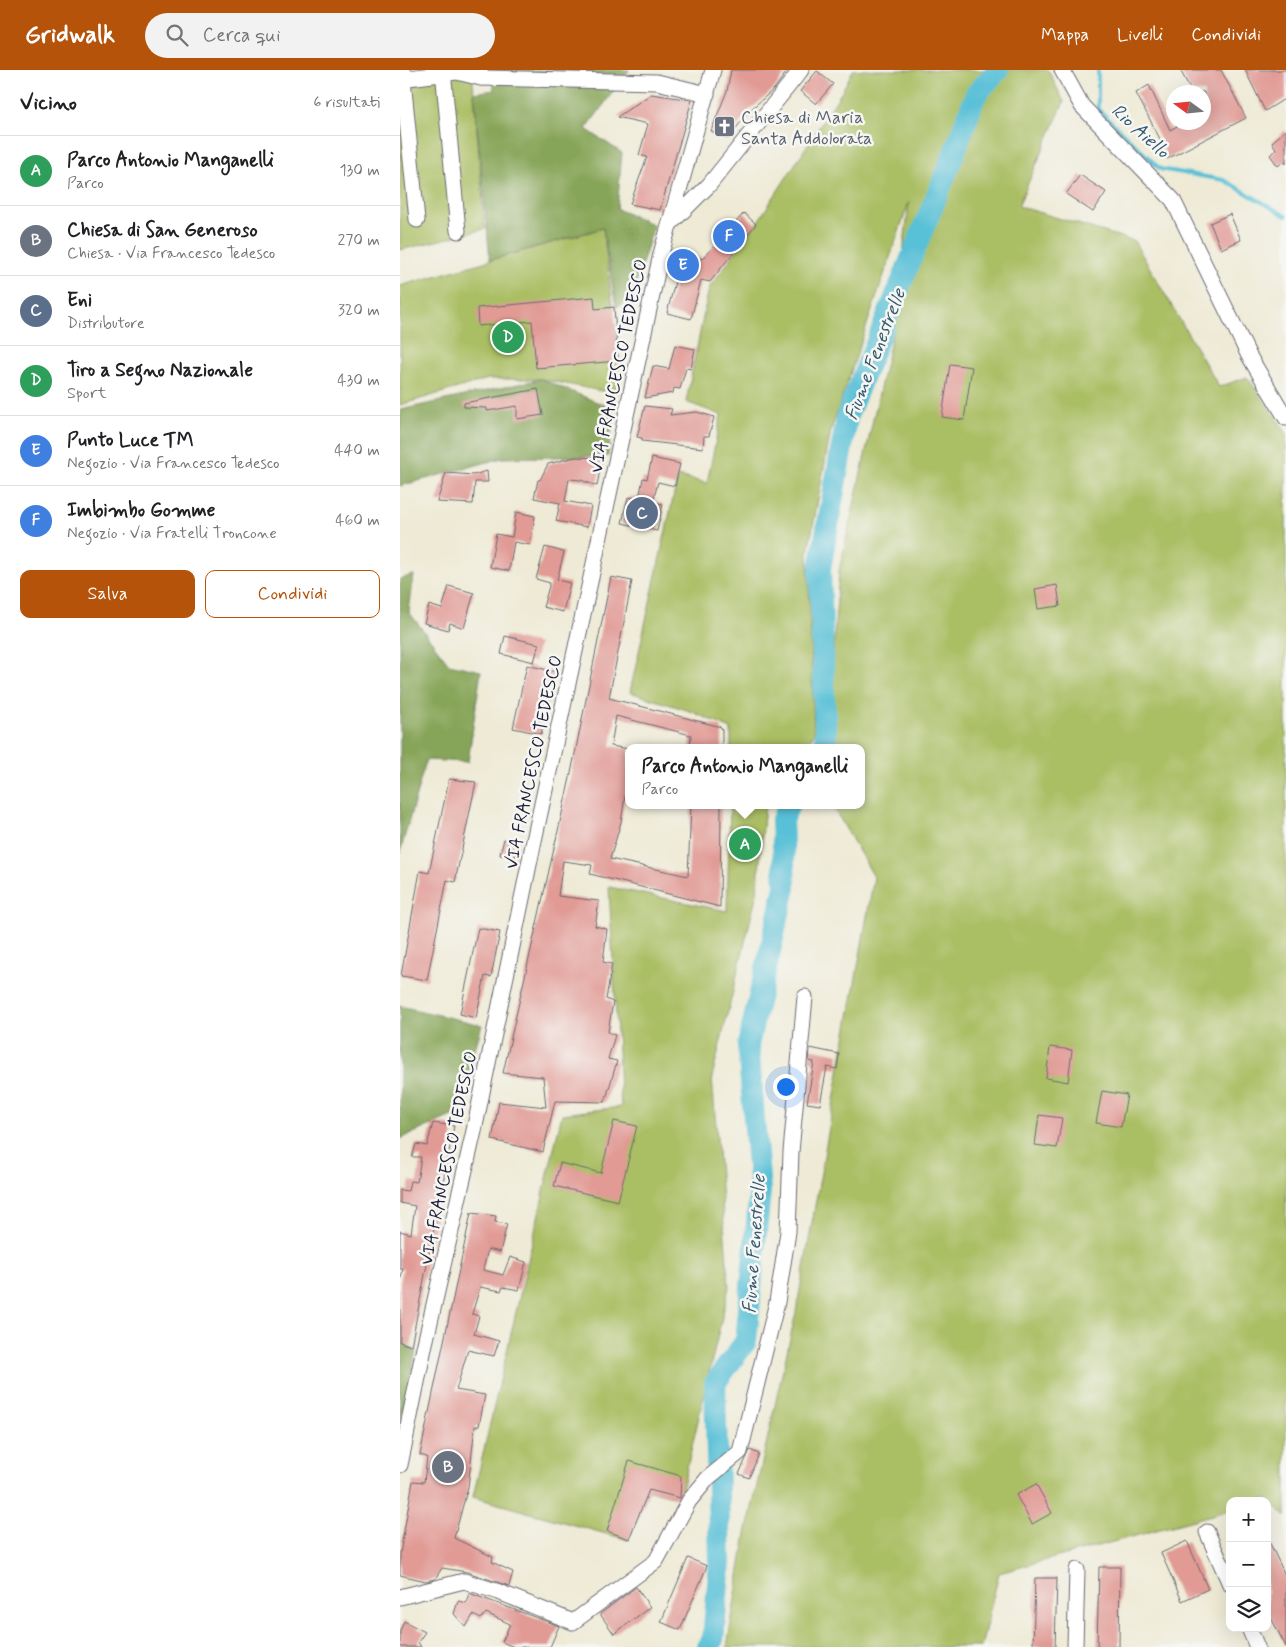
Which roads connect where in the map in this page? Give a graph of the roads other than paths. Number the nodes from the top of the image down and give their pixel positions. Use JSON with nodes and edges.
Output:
{"nodes":[{"id":1,"x":713,"y":70,"type":"edge"},
{"id":2,"x":801,"y":70,"type":"edge"},
{"id":3,"x":1062,"y":70,"type":"edge"},
{"id":4,"x":443,"y":72,"type":"edge"},
{"id":5,"x":480,"y":74,"type":"edge"},
{"id":6,"x":402,"y":76,"type":"edge"},
{"id":7,"x":707,"y":94,"type":"junction"},
{"id":8,"x":417,"y":220,"type":"dead end"},
{"id":9,"x":671,"y":223,"type":"junction"},
{"id":10,"x":458,"y":231,"type":"dead end"},
{"id":11,"x":1286,"y":418,"type":"edge"},
{"id":12,"x":805,"y":997,"type":"dead end"},
{"id":13,"x":404,"y":1424,"type":"edge"},
{"id":14,"x":400,"y":1465,"type":"edge"},
{"id":15,"x":1207,"y":1532,"type":"dead end"},
{"id":16,"x":1077,"y":1570,"type":"dead end"},
{"id":17,"x":1226,"y":1575,"type":"edge"},
{"id":18,"x":400,"y":1597,"type":"edge"},
{"id":19,"x":1251,"y":1632,"type":"edge"},
{"id":20,"x":1075,"y":1647,"type":"edge"},
{"id":21,"x":1257,"y":1647,"type":"edge"}],
"edges":[{"from":1,"to":7,"type":"street","name":"VIA FRANCESCO TEDESCO"},
{"from":2,"to":9,"type":"street"},
{"from":3,"to":11,"type":"street"},
{"from":4,"to":5,"type":"street"},
{"from":4,"to":6,"type":"street"},
{"from":4,"to":10,"type":"street"},
{"from":5,"to":7,"type":"street"},
{"from":6,"to":8,"type":"street"},
{"from":7,"to":9,"type":"street","name":"VIA FRANCESCO TEDESCO"},
{"from":9,"to":13,"type":"street","name":"VIA FRANCESCO TEDESCO"},
{"from":12,"to":18,"type":"street"},
{"from":13,"to":14,"type":"street","name":"VIA FRANCESCO TEDESCO"},
{"from":15,"to":17,"type":"street"},
{"from":16,"to":20,"type":"street"},
{"from":19,"to":21,"type":"street"}]}
